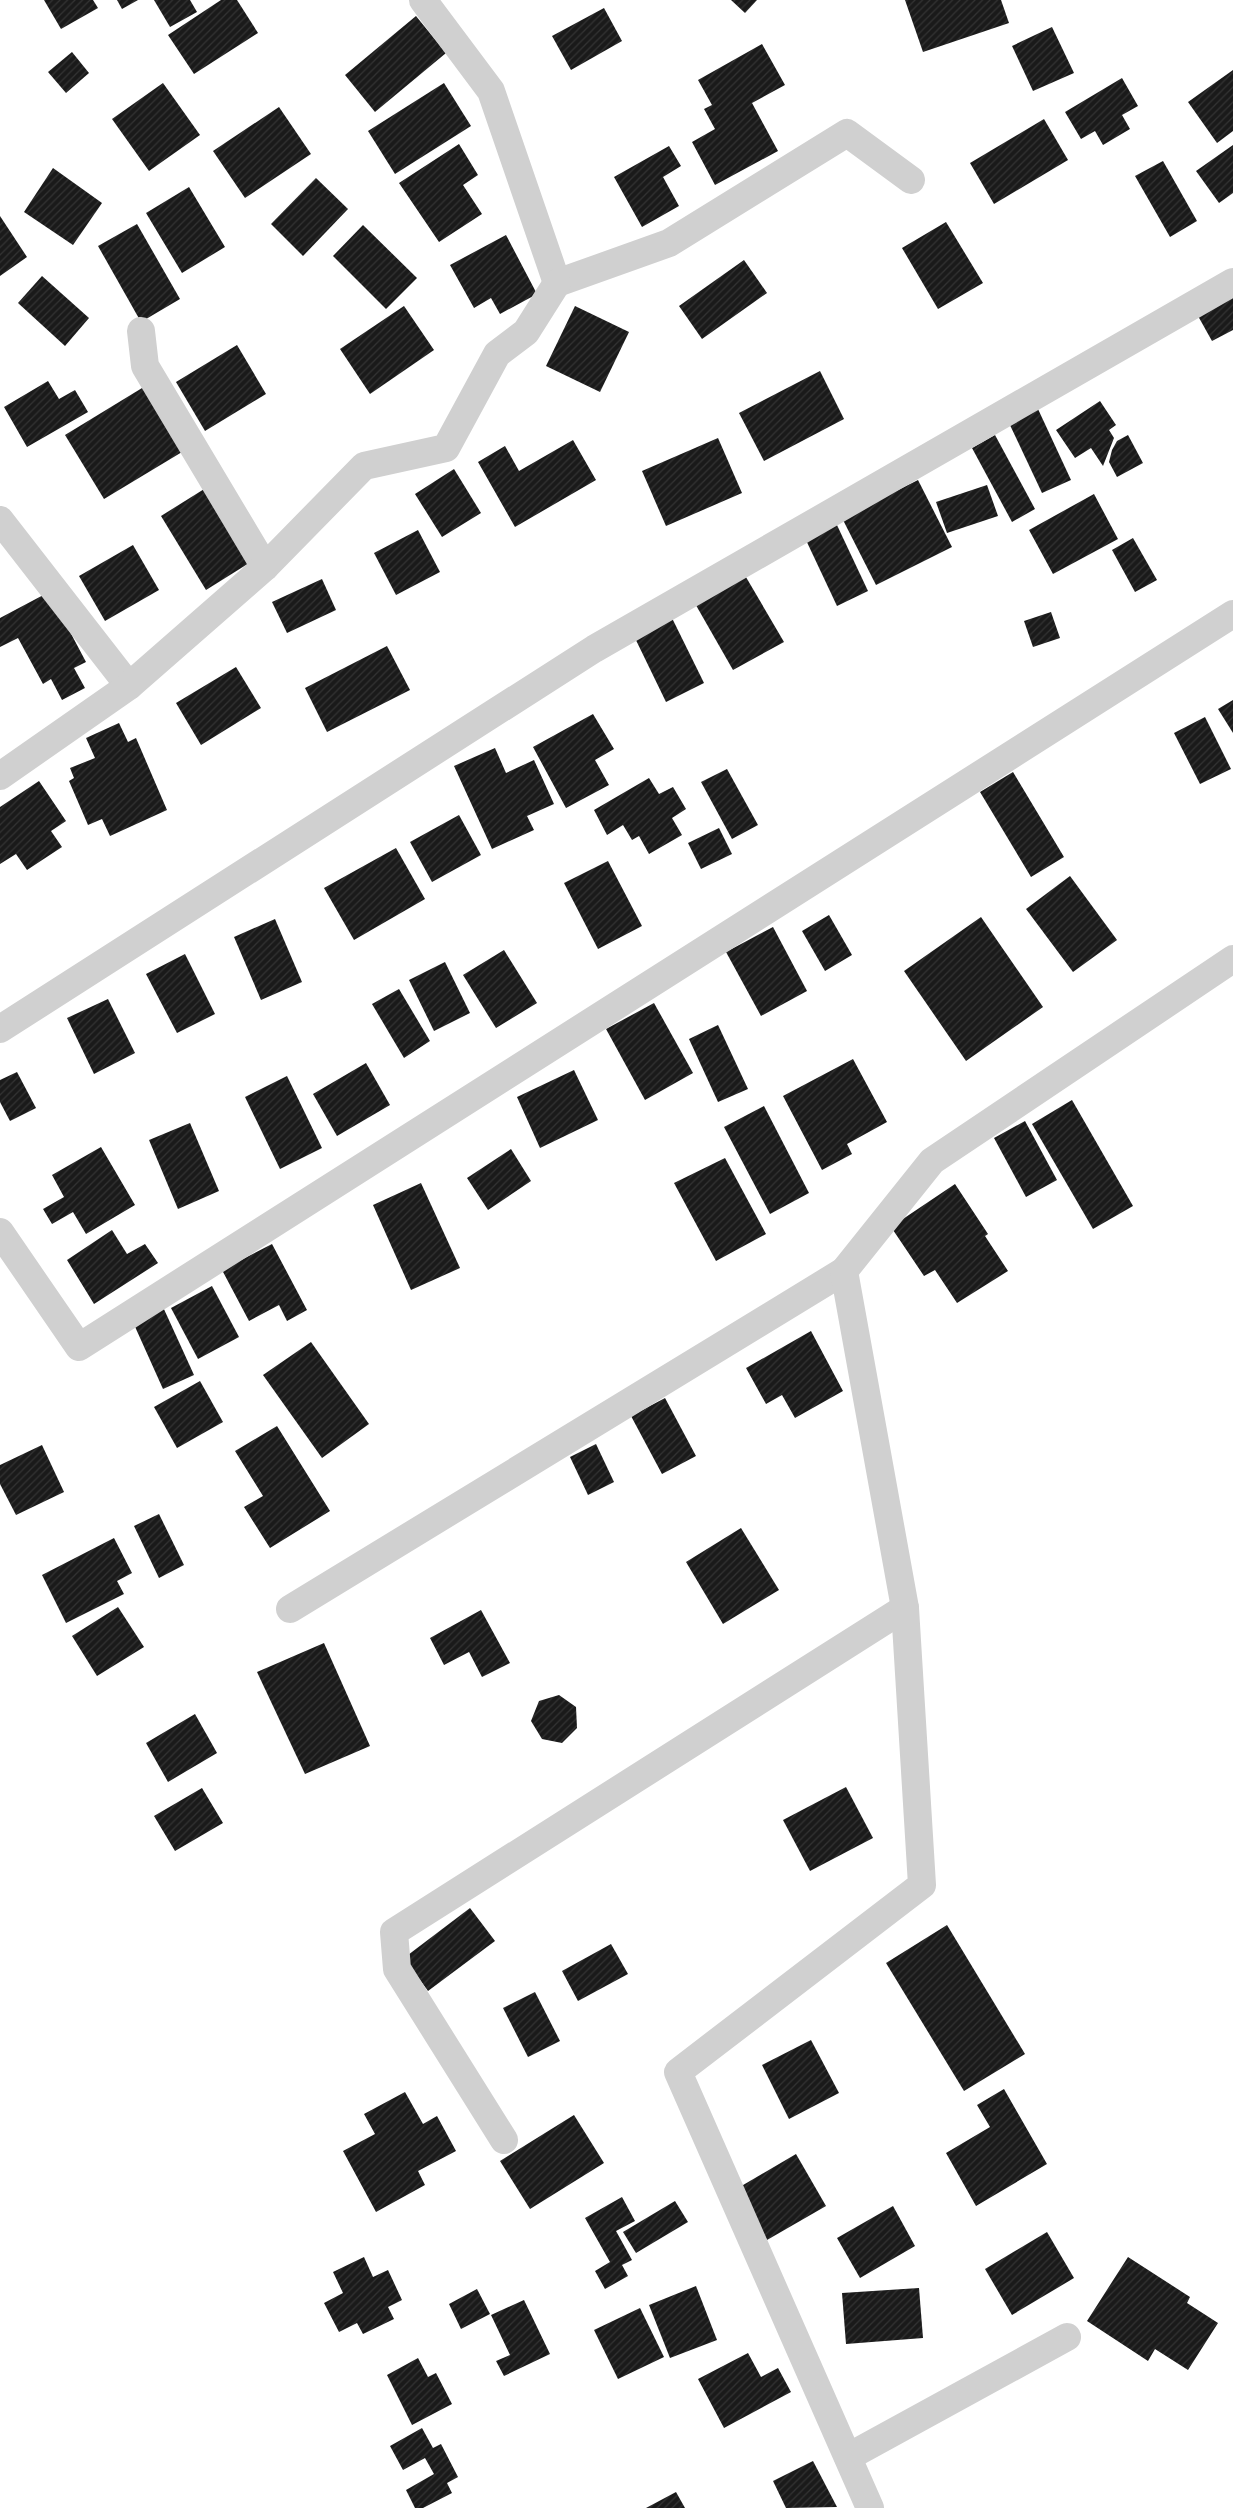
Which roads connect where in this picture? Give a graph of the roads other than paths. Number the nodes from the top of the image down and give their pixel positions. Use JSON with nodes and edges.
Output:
{"nodes":[{"id":1,"x":423,"y":0,"type":"edge"},
{"id":2,"x":911,"y":180,"type":"dead end"},
{"id":3,"x":1233,"y":282,"type":"edge"},
{"id":4,"x":557,"y":283,"type":"junction"},
{"id":5,"x":141,"y":332,"type":"dead end"},
{"id":6,"x":0,"y":520,"type":"edge"},
{"id":7,"x":265,"y":567,"type":"junction"},
{"id":8,"x":1233,"y":614,"type":"edge"},
{"id":9,"x":130,"y":686,"type":"junction"},
{"id":10,"x":0,"y":776,"type":"edge"},
{"id":11,"x":1233,"y":958,"type":"edge"},
{"id":12,"x":0,"y":1029,"type":"edge"},
{"id":13,"x":0,"y":1232,"type":"edge"},
{"id":14,"x":844,"y":1271,"type":"junction"},
{"id":15,"x":905,"y":1608,"type":"junction"},
{"id":16,"x":290,"y":1609,"type":"dead end"},
{"id":17,"x":504,"y":2140,"type":"dead end"},
{"id":18,"x":1067,"y":2337,"type":"dead end"},
{"id":19,"x":848,"y":2457,"type":"junction"},
{"id":20,"x":870,"y":2508,"type":"edge"}],
"edges":[{"from":1,"to":4,"type":"street"},
{"from":2,"to":4,"type":"street"},
{"from":3,"to":12,"type":"street"},
{"from":4,"to":7,"type":"street"},
{"from":5,"to":7,"type":"street"},
{"from":6,"to":9,"type":"street"},
{"from":7,"to":9,"type":"street"},
{"from":8,"to":13,"type":"street"},
{"from":9,"to":10,"type":"street"},
{"from":11,"to":14,"type":"street"},
{"from":14,"to":15,"type":"street"},
{"from":14,"to":16,"type":"street"},
{"from":15,"to":17,"type":"street"},
{"from":15,"to":19,"type":"street"},
{"from":18,"to":19,"type":"street"},
{"from":19,"to":20,"type":"street"}]}
